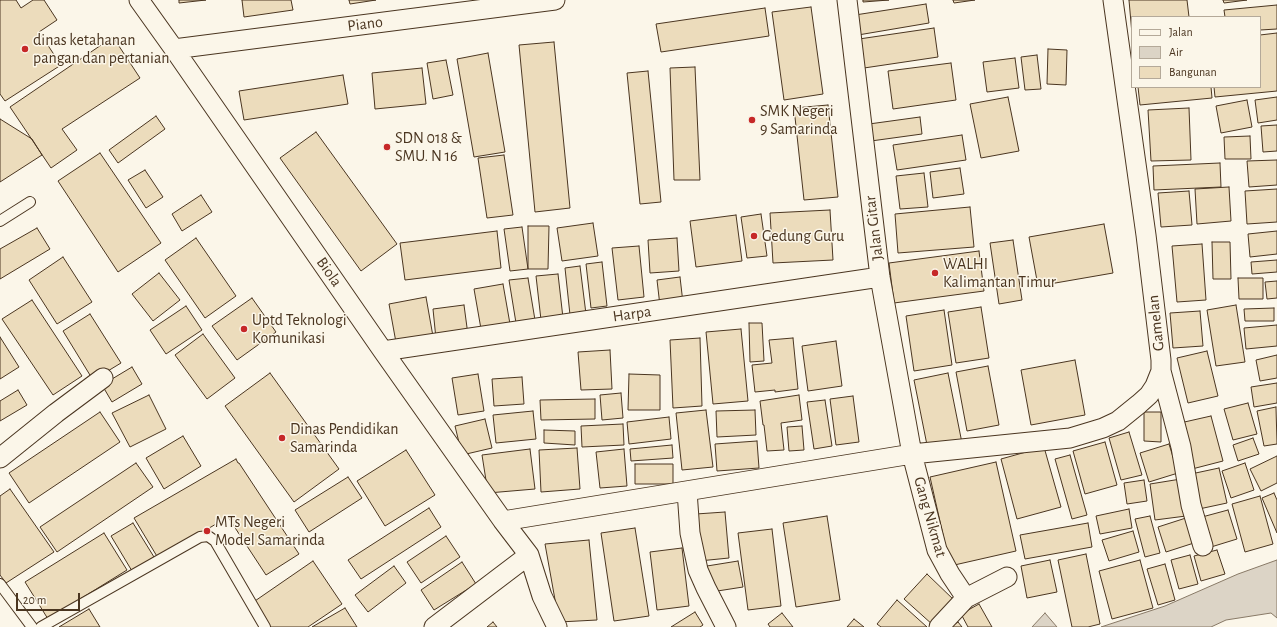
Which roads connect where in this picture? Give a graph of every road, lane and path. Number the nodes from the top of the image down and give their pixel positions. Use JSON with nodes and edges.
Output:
{"nodes":[{"id":1,"x":139,"y":0,"type":"edge"},
{"id":2,"x":555,"y":0,"type":"edge"},
{"id":3,"x":847,"y":0,"type":"edge"},
{"id":4,"x":1113,"y":0,"type":"edge"},
{"id":5,"x":174,"y":49,"type":"junction"},
{"id":6,"x":30,"y":202,"type":"dead end"},
{"id":7,"x":0,"y":221,"type":"edge"},
{"id":8,"x":880,"y":277,"type":"junction"},
{"id":9,"x":384,"y":351,"type":"junction"},
{"id":10,"x":1161,"y":371,"type":"junction"},
{"id":11,"x":104,"y":378,"type":"dead end"},
{"id":12,"x":912,"y":454,"type":"junction"},
{"id":13,"x":0,"y":458,"type":"edge"},
{"id":14,"x":687,"y":491,"type":"junction"},
{"id":15,"x":503,"y":521,"type":"junction"},
{"id":16,"x":1203,"y":546,"type":"dead end"},
{"id":17,"x":525,"y":549,"type":"junction"},
{"id":18,"x":1007,"y":577,"type":"dead end"},
{"id":19,"x":0,"y":584,"type":"edge"},
{"id":20,"x":966,"y":598,"type":"junction"},
{"id":21,"x":32,"y":627,"type":"edge"},
{"id":22,"x":42,"y":627,"type":"edge"},
{"id":23,"x":265,"y":627,"type":"edge"},
{"id":24,"x":434,"y":627,"type":"edge"},
{"id":25,"x":557,"y":627,"type":"edge"},
{"id":26,"x":726,"y":627,"type":"edge"},
{"id":27,"x":938,"y":627,"type":"edge"}],
"edges":[{"from":1,"to":5,"type":"street","name":"Biola"},
{"from":2,"to":5,"type":"street","name":"Piano"},
{"from":3,"to":8,"type":"street","name":"Jalan Gitar"},
{"from":4,"to":10,"type":"street","name":"Gamelan"},
{"from":5,"to":9,"type":"street","name":"Biola"},
{"from":6,"to":7,"type":"lane"},
{"from":8,"to":9,"type":"street","name":"Harpa"},
{"from":8,"to":12,"type":"street","name":"Jalan Gitar"},
{"from":9,"to":15,"type":"street","name":"Biola"},
{"from":10,"to":12,"type":"street","name":"Gamelan"},
{"from":10,"to":16,"type":"street"},
{"from":11,"to":13,"type":"street"},
{"from":12,"to":14,"type":"street","name":"Gamelan"},
{"from":12,"to":20,"type":"street","name":"Gang Nikmat"},
{"from":14,"to":15,"type":"street","name":"Gamelan"},
{"from":14,"to":26,"type":"street"},
{"from":15,"to":17,"type":"street","name":"Biola"},
{"from":17,"to":24,"type":"street"},
{"from":17,"to":25,"type":"street"},
{"from":18,"to":20,"type":"street"},
{"from":19,"to":21,"type":"lane"},
{"from":20,"to":27,"type":"street"},
{"from":22,"to":23,"type":"lane"}]}
